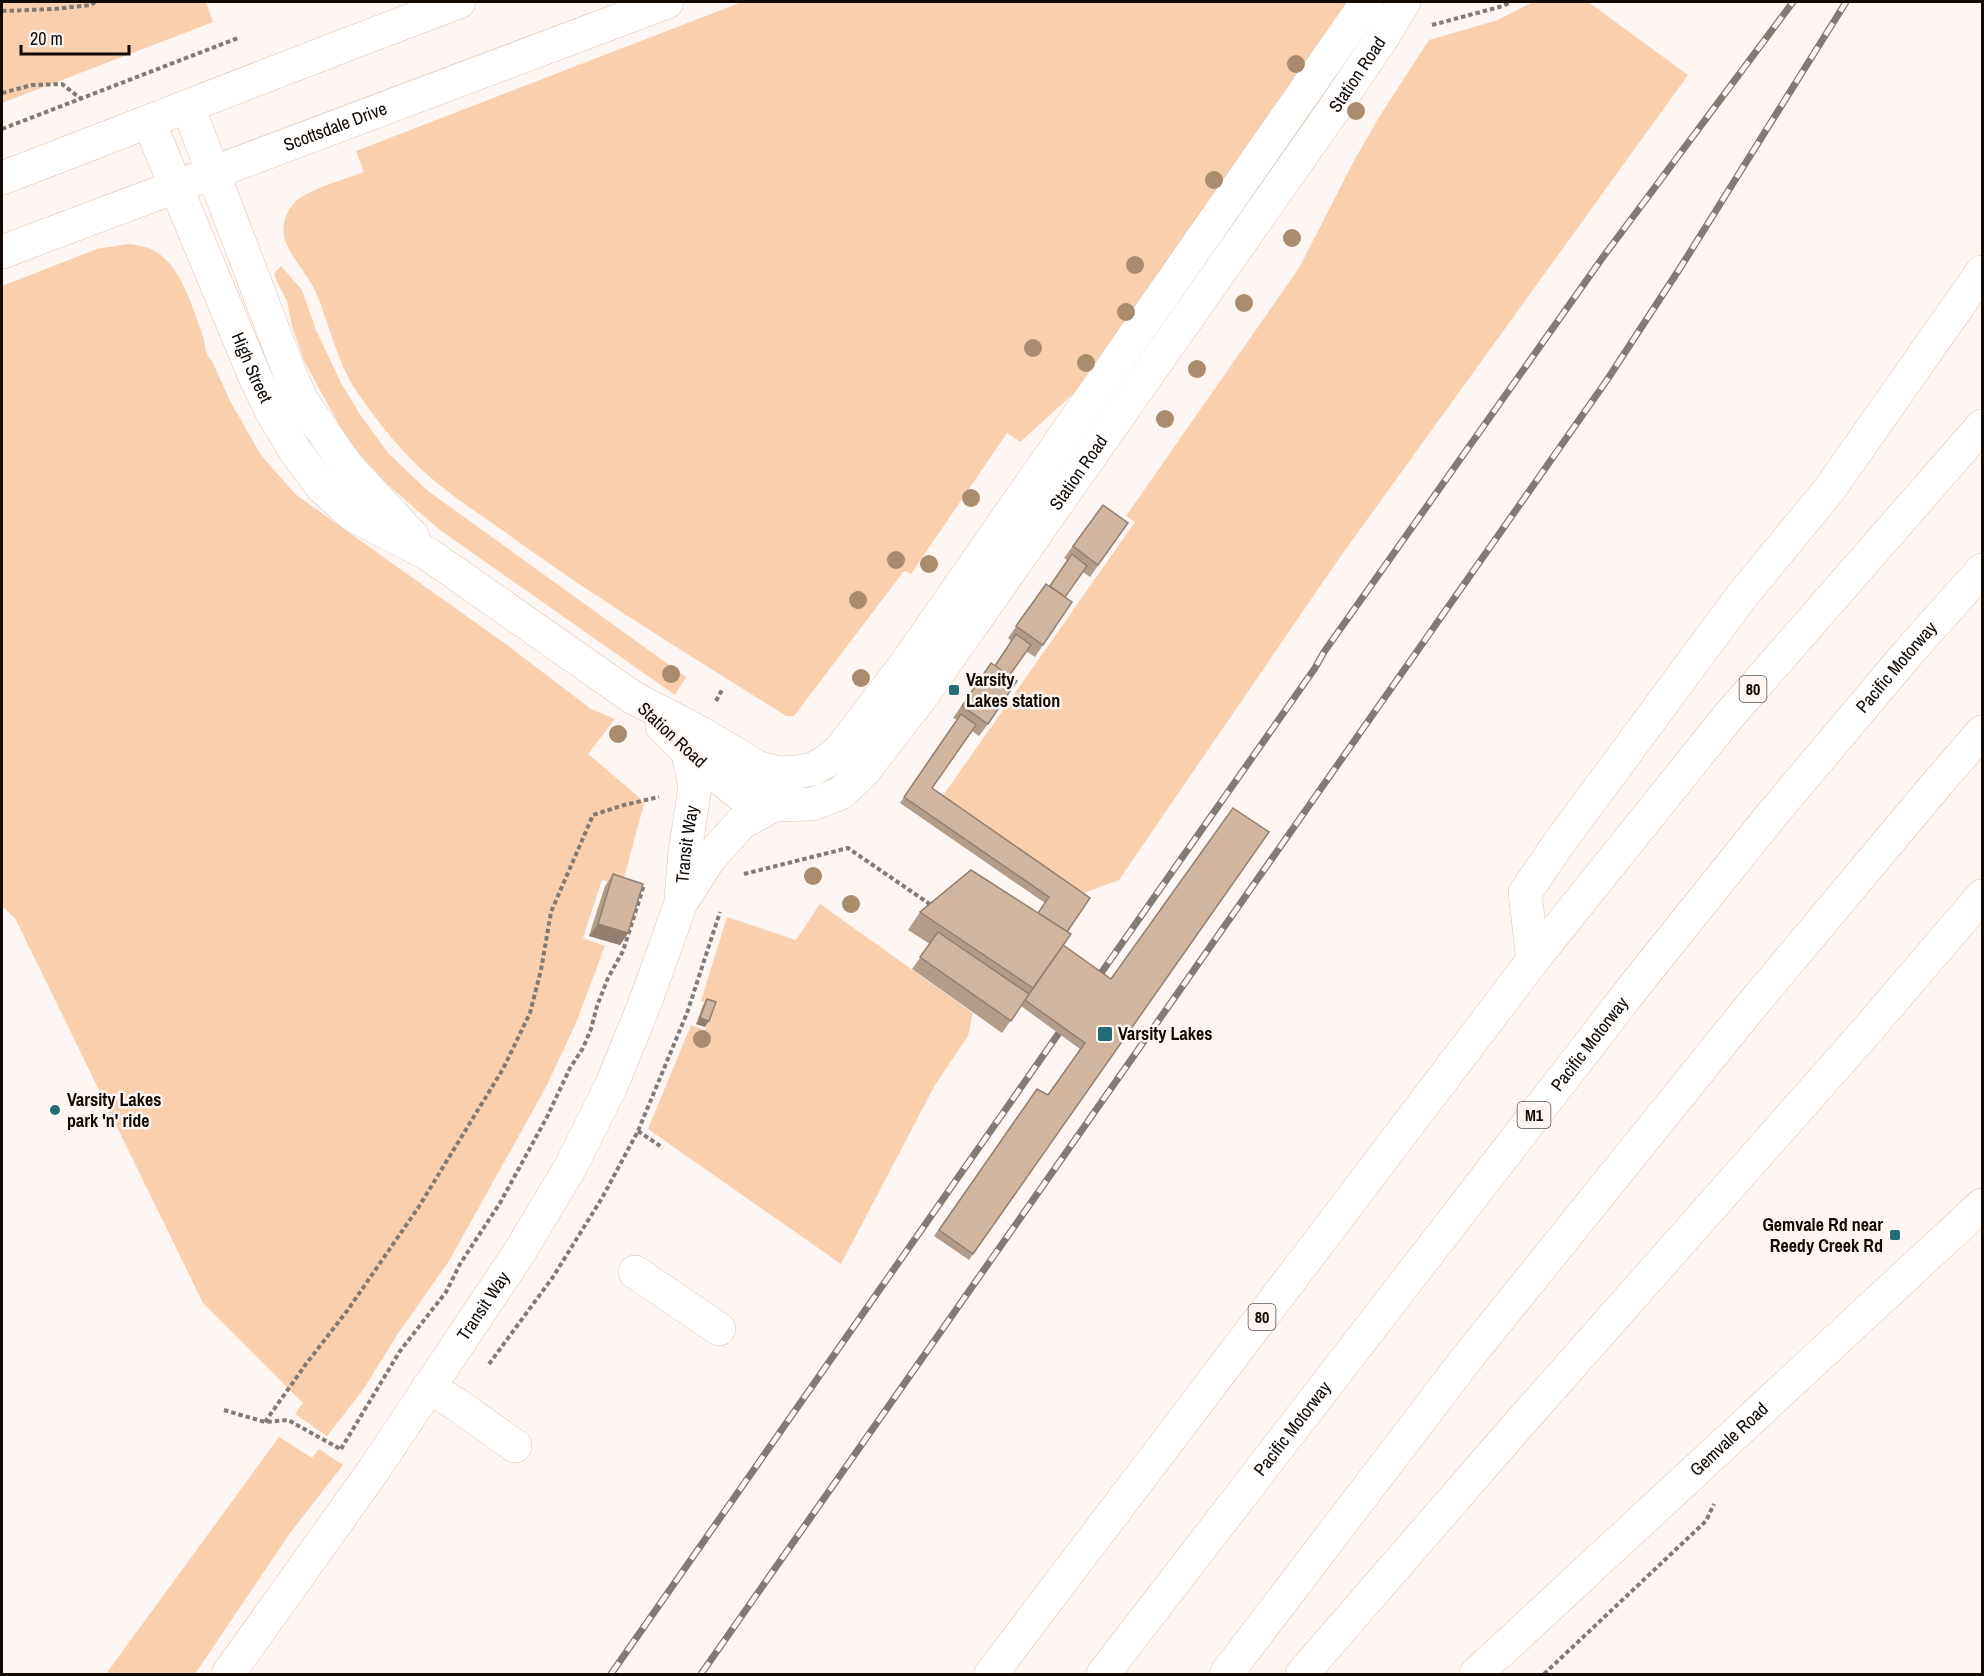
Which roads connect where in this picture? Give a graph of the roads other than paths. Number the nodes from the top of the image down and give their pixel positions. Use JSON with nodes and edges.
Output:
{"nodes":[{"id":1,"x":459,"y":2,"type":"edge"},
{"id":2,"x":667,"y":2,"type":"edge"},
{"id":3,"x":1367,"y":2,"type":"edge"},
{"id":4,"x":1404,"y":2,"type":"edge"},
{"id":5,"x":188,"y":107,"type":"junction"},
{"id":6,"x":149,"y":122,"type":"junction"},
{"id":7,"x":214,"y":172,"type":"junction"},
{"id":8,"x":2,"y":178,"type":"edge"},
{"id":9,"x":177,"y":186,"type":"junction"},
{"id":10,"x":2,"y":252,"type":"edge"},
{"id":11,"x":1983,"y":272,"type":"edge"},
{"id":12,"x":1983,"y":426,"type":"edge"},
{"id":13,"x":428,"y":554,"type":"junction"},
{"id":14,"x":1983,"y":570,"type":"edge"},
{"id":15,"x":632,"y":697,"type":"junction"},
{"id":16,"x":1983,"y":732,"type":"edge"},
{"id":17,"x":688,"y":752,"type":"junction"},
{"id":18,"x":774,"y":805,"type":"junction"},
{"id":19,"x":1983,"y":896,"type":"edge"},
{"id":20,"x":681,"y":903,"type":"junction"},
{"id":21,"x":1533,"y":960,"type":"junction"},
{"id":22,"x":1983,"y":1205,"type":"edge"},
{"id":23,"x":635,"y":1272,"type":"dead end"},
{"id":24,"x":719,"y":1329,"type":"dead end"},
{"id":25,"x":428,"y":1387,"type":"junction"},
{"id":26,"x":515,"y":1446,"type":"dead end"},
{"id":27,"x":228,"y":1674,"type":"edge"},
{"id":28,"x":991,"y":1674,"type":"edge"},
{"id":29,"x":1103,"y":1674,"type":"edge"},
{"id":30,"x":1226,"y":1674,"type":"edge"},
{"id":31,"x":1302,"y":1674,"type":"edge"},
{"id":32,"x":1476,"y":1674,"type":"edge"}],
"edges":[{"from":1,"to":5,"type":"main road"},
{"from":2,"to":7,"type":"main road","name":"Scottsdale Drive"},
{"from":3,"to":15,"type":"main road","name":"Station Road"},
{"from":4,"to":18,"type":"main road","name":"Station Road"},
{"from":5,"to":6,"type":"main road"},
{"from":5,"to":7,"type":"main road","name":"High Street"},
{"from":6,"to":8,"type":"main road"},
{"from":6,"to":9,"type":"main road","name":"High Street"},
{"from":7,"to":9,"type":"main road","name":"Scottsdale Drive"},
{"from":7,"to":13,"type":"main road","name":"High Street"},
{"from":9,"to":10,"type":"main road","name":"Scottsdale Drive"},
{"from":9,"to":13,"type":"main road","name":"High Street"},
{"from":11,"to":21,"type":"main road"},
{"from":12,"to":21,"type":"main road","number":"80"},
{"from":13,"to":15,"type":"main road","name":"High Street"},
{"from":14,"to":29,"type":"main road","name":"Pacific Motorway","number":"M1"},
{"from":15,"to":17,"type":"main road","name":"Station Road"},
{"from":16,"to":30,"type":"main road"},
{"from":17,"to":18,"type":"main road","name":"Station Road"},
{"from":17,"to":20,"type":"main road","name":"Transit Way"},
{"from":18,"to":20,"type":"main road","name":"Transit Way"},
{"from":19,"to":31,"type":"main road"},
{"from":20,"to":25,"type":"main road","name":"Transit Way"},
{"from":21,"to":28,"type":"main road","number":"80"},
{"from":22,"to":32,"type":"main road","name":"Gemvale Road"},
{"from":23,"to":24,"type":"main road"},
{"from":25,"to":26,"type":"main road"},
{"from":25,"to":27,"type":"main road","name":"Transit Way"}]}
